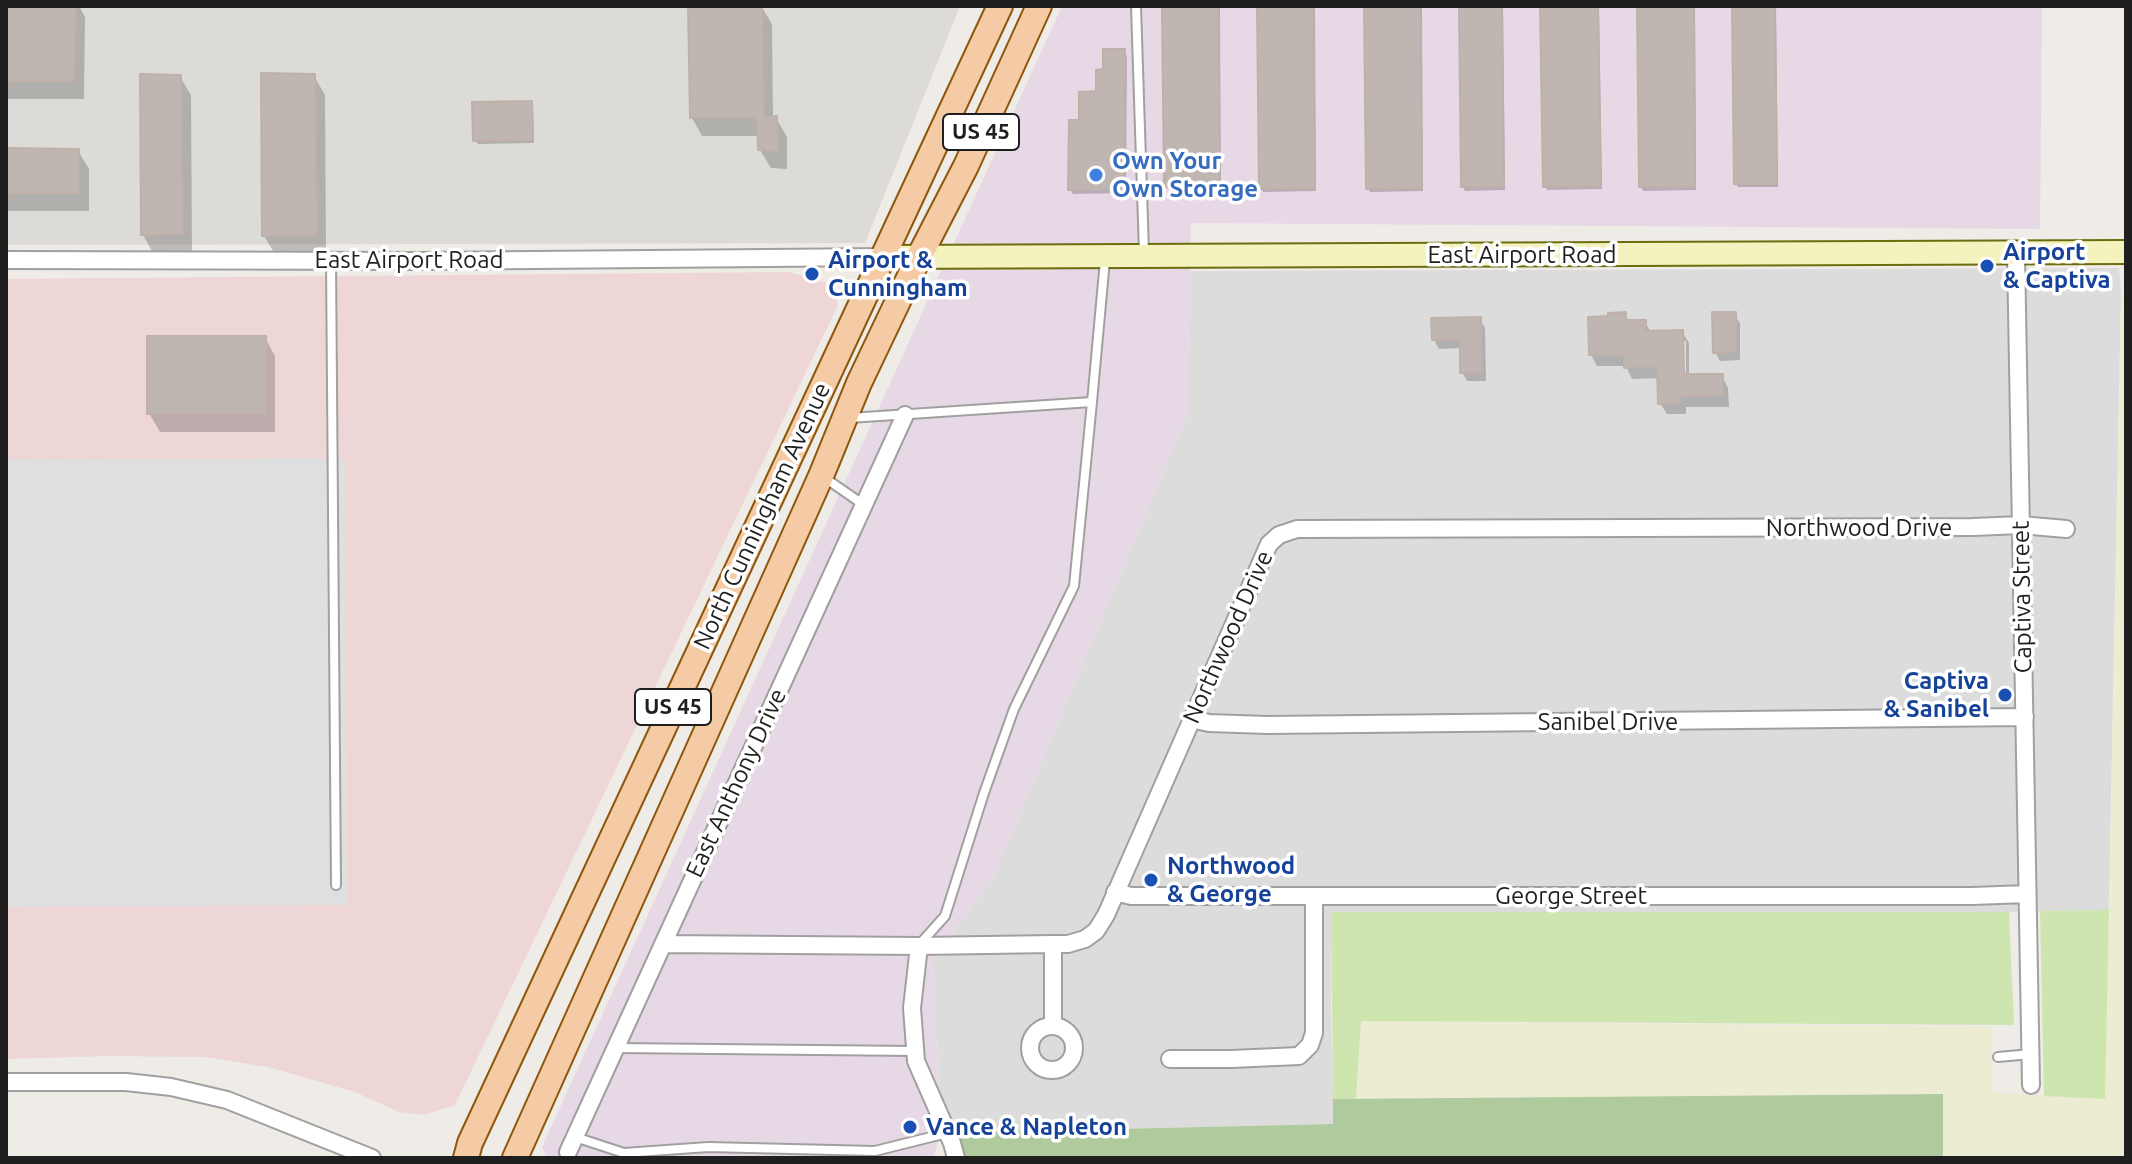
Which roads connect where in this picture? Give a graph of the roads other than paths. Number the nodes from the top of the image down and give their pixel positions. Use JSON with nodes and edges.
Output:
{"nodes":[{"id":1,"x":1000,"y":6,"type":"edge"},
{"id":2,"x":1039,"y":6,"type":"edge"},
{"id":3,"x":1136,"y":6,"type":"edge"},
{"id":4,"x":2126,"y":252,"type":"edge"},
{"id":5,"x":2016,"y":254,"type":"junction"},
{"id":6,"x":883,"y":257,"type":"junction"},
{"id":7,"x":919,"y":257,"type":"junction"},
{"id":8,"x":1105,"y":257,"type":"junction"},
{"id":9,"x":1144,"y":257,"type":"junction"},
{"id":10,"x":6,"y":260,"type":"edge"},
{"id":11,"x":331,"y":261,"type":"junction"},
{"id":12,"x":1092,"y":402,"type":"junction"},
{"id":13,"x":905,"y":415,"type":"junction"},
{"id":14,"x":845,"y":418,"type":"junction"},
{"id":15,"x":821,"y":476,"type":"junction"},
{"id":16,"x":864,"y":505,"type":"junction"},
{"id":17,"x":2021,"y":525,"type":"junction"},
{"id":18,"x":2066,"y":529,"type":"dead end"},
{"id":19,"x":2025,"y":717,"type":"junction"},
{"id":20,"x":1191,"y":719,"type":"junction"},
{"id":21,"x":336,"y":885,"type":"dead end"},
{"id":22,"x":1115,"y":892,"type":"junction"},
{"id":23,"x":2027,"y":894,"type":"junction"},
{"id":24,"x":1314,"y":896,"type":"junction"},
{"id":25,"x":663,"y":944,"type":"junction"},
{"id":26,"x":1053,"y":944,"type":"junction"},
{"id":27,"x":919,"y":946,"type":"junction"},
{"id":28,"x":1053,"y":1026,"type":"dead end"},
{"id":29,"x":616,"y":1048,"type":"junction"},
{"id":30,"x":915,"y":1051,"type":"junction"},
{"id":31,"x":2031,"y":1054,"type":"junction"},
{"id":32,"x":1998,"y":1057,"type":"dead end"},
{"id":33,"x":1170,"y":1059,"type":"dead end"},
{"id":34,"x":6,"y":1082,"type":"edge"},
{"id":35,"x":2031,"y":1085,"type":"dead end"},
{"id":36,"x":947,"y":1133,"type":"junction"},
{"id":37,"x":572,"y":1145,"type":"joint"},
{"id":38,"x":372,"y":1158,"type":"edge"},
{"id":39,"x":466,"y":1158,"type":"edge"},
{"id":40,"x":515,"y":1158,"type":"edge"},
{"id":41,"x":956,"y":1158,"type":"edge"}],
"edges":[{"from":1,"to":6,"type":"main road","name":"North Cunningham Avenue","number":"US 45"},
{"from":2,"to":7,"type":"main road","name":"North Cunningham Avenue","number":"US 45"},
{"from":3,"to":9,"type":"lane"},
{"from":4,"to":5,"type":"street","name":"East Airport Road"},
{"from":5,"to":9,"type":"street","name":"East Airport Road"},
{"from":5,"to":17,"type":"street","name":"Captiva Street"},
{"from":6,"to":7,"type":"street","name":"East Airport Road"},
{"from":6,"to":11,"type":"street","name":"East Airport Road"},
{"from":6,"to":39,"type":"main road","name":"North Cunningham Avenue","number":"US 45"},
{"from":7,"to":8,"type":"street","name":"East Airport Road"},
{"from":7,"to":14,"type":"main road","name":"North Cunningham Avenue","number":"US 45"},
{"from":8,"to":9,"type":"street","name":"East Airport Road"},
{"from":8,"to":12,"type":"lane"},
{"from":10,"to":11,"type":"street","name":"East Airport Road"},
{"from":11,"to":21,"type":"lane"},
{"from":12,"to":13,"type":"lane"},
{"from":12,"to":27,"type":"lane"},
{"from":13,"to":14,"type":"lane"},
{"from":13,"to":16,"type":"street","name":"East Anthony Drive"},
{"from":14,"to":15,"type":"main road","name":"North Cunningham Avenue","number":"US 45"},
{"from":15,"to":16,"type":"lane"},
{"from":15,"to":40,"type":"main road","name":"North Cunningham Avenue","number":"US 45"},
{"from":16,"to":25,"type":"street","name":"East Anthony Drive"},
{"from":17,"to":18,"type":"street","name":"Northwood Drive"},
{"from":17,"to":19,"type":"street","name":"Captiva Street"},
{"from":17,"to":20,"type":"street","name":"Northwood Drive"},
{"from":19,"to":20,"type":"street","name":"Sanibel Drive"},
{"from":19,"to":23,"type":"street","name":"Captiva Street"},
{"from":20,"to":22,"type":"street","name":"Northwood Drive"},
{"from":22,"to":24,"type":"street","name":"George Street"},
{"from":22,"to":26,"type":"street","name":"Northwood Drive"},
{"from":23,"to":24,"type":"street","name":"George Street"},
{"from":23,"to":31,"type":"street","name":"Captiva Street"},
{"from":24,"to":33,"type":"street"},
{"from":25,"to":27,"type":"street","name":"Northwood Drive"},
{"from":25,"to":29,"type":"street","name":"East Anthony Drive"},
{"from":26,"to":27,"type":"street","name":"Northwood Drive"},
{"from":26,"to":28,"type":"street"},
{"from":27,"to":30,"type":"street"},
{"from":29,"to":30,"type":"lane"},
{"from":29,"to":37,"type":"street","name":"East Anthony Drive"},
{"from":30,"to":36,"type":"street"},
{"from":31,"to":32,"type":"lane"},
{"from":31,"to":35,"type":"street","name":"Captiva Street"},
{"from":34,"to":38,"type":"street"},
{"from":36,"to":37,"type":"lane"},
{"from":36,"to":41,"type":"street"}]}
